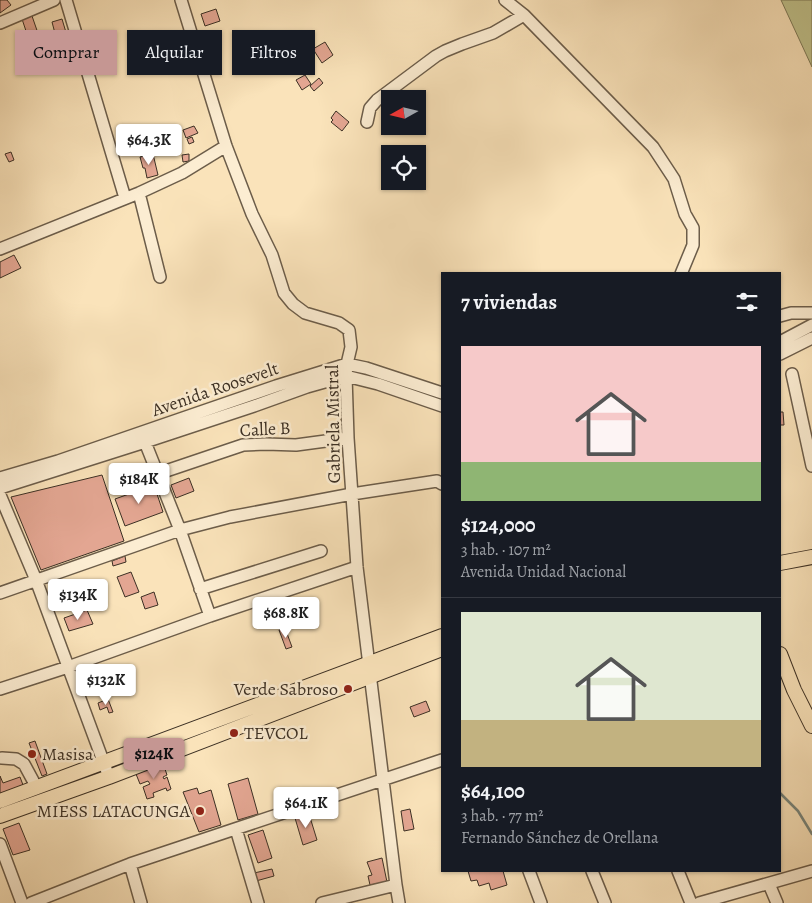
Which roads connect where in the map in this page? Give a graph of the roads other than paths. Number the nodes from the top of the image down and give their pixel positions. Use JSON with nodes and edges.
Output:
{"nodes":[{"id":1,"x":54,"y":0,"type":"edge"},
{"id":2,"x":66,"y":0,"type":"edge"},
{"id":3,"x":181,"y":0,"type":"edge"},
{"id":4,"x":505,"y":0,"type":"edge"},
{"id":5,"x":524,"y":16,"type":"junction"},
{"id":6,"x":0,"y":23,"type":"edge"},
{"id":7,"x":367,"y":122,"type":"dead end"},
{"id":8,"x":226,"y":146,"type":"junction"},
{"id":9,"x":139,"y":193,"type":"junction"},
{"id":10,"x":125,"y":198,"type":"junction"},
{"id":11,"x":0,"y":249,"type":"edge"},
{"id":12,"x":682,"y":272,"type":"edge"},
{"id":13,"x":160,"y":277,"type":"dead end"},
{"id":14,"x":812,"y":313,"type":"edge"},
{"id":15,"x":781,"y":316,"type":"edge"},
{"id":16,"x":812,"y":325,"type":"edge"},
{"id":17,"x":812,"y":338,"type":"edge"},
{"id":18,"x":781,"y":341,"type":"edge"},
{"id":19,"x":781,"y":354,"type":"edge"},
{"id":20,"x":346,"y":370,"type":"junction"},
{"id":21,"x":792,"y":374,"type":"dead end"},
{"id":22,"x":441,"y":393,"type":"edge"},
{"id":23,"x":441,"y":406,"type":"edge"},
{"id":24,"x":348,"y":438,"type":"junction"},
{"id":25,"x":145,"y":442,"type":"junction"},
{"id":26,"x":812,"y":466,"type":"edge"},
{"id":27,"x":157,"y":474,"type":"junction"},
{"id":28,"x":0,"y":478,"type":"edge"},
{"id":29,"x":440,"y":482,"type":"edge"},
{"id":30,"x":0,"y":488,"type":"edge"},
{"id":31,"x":352,"y":494,"type":"junction"},
{"id":32,"x":0,"y":495,"type":"edge"},
{"id":33,"x":180,"y":530,"type":"junction"},
{"id":34,"x":812,"y":549,"type":"edge"},
{"id":35,"x":321,"y":551,"type":"dead end"},
{"id":36,"x":781,"y":553,"type":"edge"},
{"id":37,"x":812,"y":557,"type":"edge"},
{"id":38,"x":781,"y":563,"type":"edge"},
{"id":39,"x":357,"y":567,"type":"junction"},
{"id":40,"x":36,"y":580,"type":"junction"},
{"id":41,"x":200,"y":589,"type":"junction"},
{"id":42,"x":0,"y":593,"type":"edge"},
{"id":43,"x":210,"y":616,"type":"junction"},
{"id":44,"x":441,"y":636,"type":"edge"},
{"id":45,"x":441,"y":649,"type":"edge"},
{"id":46,"x":781,"y":657,"type":"edge"},
{"id":47,"x":68,"y":667,"type":"junction"},
{"id":48,"x":369,"y":670,"type":"junction"},
{"id":49,"x":0,"y":689,"type":"edge"},
{"id":50,"x":812,"y":726,"type":"edge"},
{"id":51,"x":2,"y":758,"type":"dead end"},
{"id":52,"x":441,"y":760,"type":"edge"},
{"id":53,"x":103,"y":763,"type":"junction"},
{"id":54,"x":109,"y":777,"type":"junction"},
{"id":55,"x":383,"y":780,"type":"junction"},
{"id":56,"x":37,"y":788,"type":"junction"},
{"id":57,"x":0,"y":801,"type":"edge"},
{"id":58,"x":0,"y":816,"type":"edge"},
{"id":59,"x":236,"y":829,"type":"junction"},
{"id":60,"x":0,"y":844,"type":"edge"},
{"id":61,"x":130,"y":864,"type":"junction"},
{"id":62,"x":812,"y":871,"type":"edge"},
{"id":63,"x":529,"y":872,"type":"edge"},
{"id":64,"x":592,"y":872,"type":"edge"},
{"id":65,"x":678,"y":872,"type":"edge"},
{"id":66,"x":772,"y":883,"type":"junction"},
{"id":67,"x":396,"y":885,"type":"junction"},
{"id":68,"x":22,"y":903,"type":"edge"},
{"id":69,"x":32,"y":903,"type":"edge"},
{"id":70,"x":141,"y":903,"type":"edge"},
{"id":71,"x":258,"y":903,"type":"edge"},
{"id":72,"x":322,"y":903,"type":"edge"},
{"id":73,"x":400,"y":903,"type":"edge"},
{"id":74,"x":541,"y":903,"type":"edge"},
{"id":75,"x":605,"y":903,"type":"edge"},
{"id":76,"x":691,"y":903,"type":"edge"},
{"id":77,"x":699,"y":903,"type":"edge"},
{"id":78,"x":776,"y":903,"type":"edge"}],
"edges":[{"from":1,"to":6,"type":"street"},
{"from":2,"to":10,"type":"street"},
{"from":3,"to":8,"type":"street","name":"Gabriela Mistral"},
{"from":4,"to":5,"type":"street"},
{"from":5,"to":7,"type":"street"},
{"from":5,"to":12,"type":"street"},
{"from":8,"to":9,"type":"street"},
{"from":8,"to":20,"type":"street","name":"Gabriela Mistral"},
{"from":9,"to":10,"type":"street"},
{"from":9,"to":13,"type":"street"},
{"from":10,"to":11,"type":"street"},
{"from":14,"to":15,"type":"street"},
{"from":16,"to":18,"type":"street"},
{"from":17,"to":19,"type":"street"},
{"from":20,"to":22,"type":"street","name":"Avenida Roosevelt"},
{"from":20,"to":23,"type":"street","name":"Avenida Roosevelt"},
{"from":20,"to":24,"type":"street","name":"Gabriela Mistral"},
{"from":20,"to":25,"type":"street","name":"Avenida Roosevelt"},
{"from":20,"to":28,"type":"street","name":"Avenida Roosevelt"},
{"from":21,"to":26,"type":"street"},
{"from":24,"to":27,"type":"street","name":"Calle B"},
{"from":24,"to":31,"type":"street","name":"Gabriela Mistral"},
{"from":25,"to":27,"type":"street"},
{"from":25,"to":30,"type":"street","name":"Avenida Roosevelt"},
{"from":27,"to":33,"type":"street"},
{"from":29,"to":31,"type":"street"},
{"from":31,"to":33,"type":"street"},
{"from":31,"to":39,"type":"street","name":"Gabriela Mistral"},
{"from":32,"to":40,"type":"street"},
{"from":33,"to":40,"type":"street"},
{"from":33,"to":41,"type":"street"},
{"from":34,"to":36,"type":"main road"},
{"from":35,"to":41,"type":"street"},
{"from":37,"to":38,"type":"main road"},
{"from":39,"to":43,"type":"street"},
{"from":39,"to":48,"type":"street","name":"Gabriela Mistral"},
{"from":40,"to":42,"type":"street"},
{"from":40,"to":47,"type":"street"},
{"from":41,"to":43,"type":"street"},
{"from":43,"to":47,"type":"street"},
{"from":44,"to":48,"type":"main road"},
{"from":45,"to":48,"type":"main road"},
{"from":46,"to":50,"type":"main road"},
{"from":47,"to":49,"type":"street"},
{"from":47,"to":53,"type":"street"},
{"from":48,"to":53,"type":"main road"},
{"from":48,"to":54,"type":"main road"},
{"from":48,"to":55,"type":"street","name":"Gabriela Mistral"},
{"from":51,"to":56,"type":"street"},
{"from":52,"to":55,"type":"street"},
{"from":53,"to":54,"type":"street"},
{"from":53,"to":56,"type":"main road"},
{"from":54,"to":58,"type":"main road"},
{"from":55,"to":59,"type":"street"},
{"from":55,"to":67,"type":"street","name":"Gabriela Mistral"},
{"from":56,"to":57,"type":"main road"},
{"from":59,"to":61,"type":"street"},
{"from":59,"to":71,"type":"street"},
{"from":60,"to":68,"type":"street"},
{"from":61,"to":69,"type":"street"},
{"from":61,"to":70,"type":"street"},
{"from":62,"to":66,"type":"street"},
{"from":63,"to":74,"type":"street"},
{"from":64,"to":75,"type":"street"},
{"from":65,"to":76,"type":"street"},
{"from":66,"to":77,"type":"street"},
{"from":66,"to":78,"type":"street"},
{"from":67,"to":72,"type":"street"},
{"from":67,"to":73,"type":"street","name":"Gabriela Mistral"}]}
